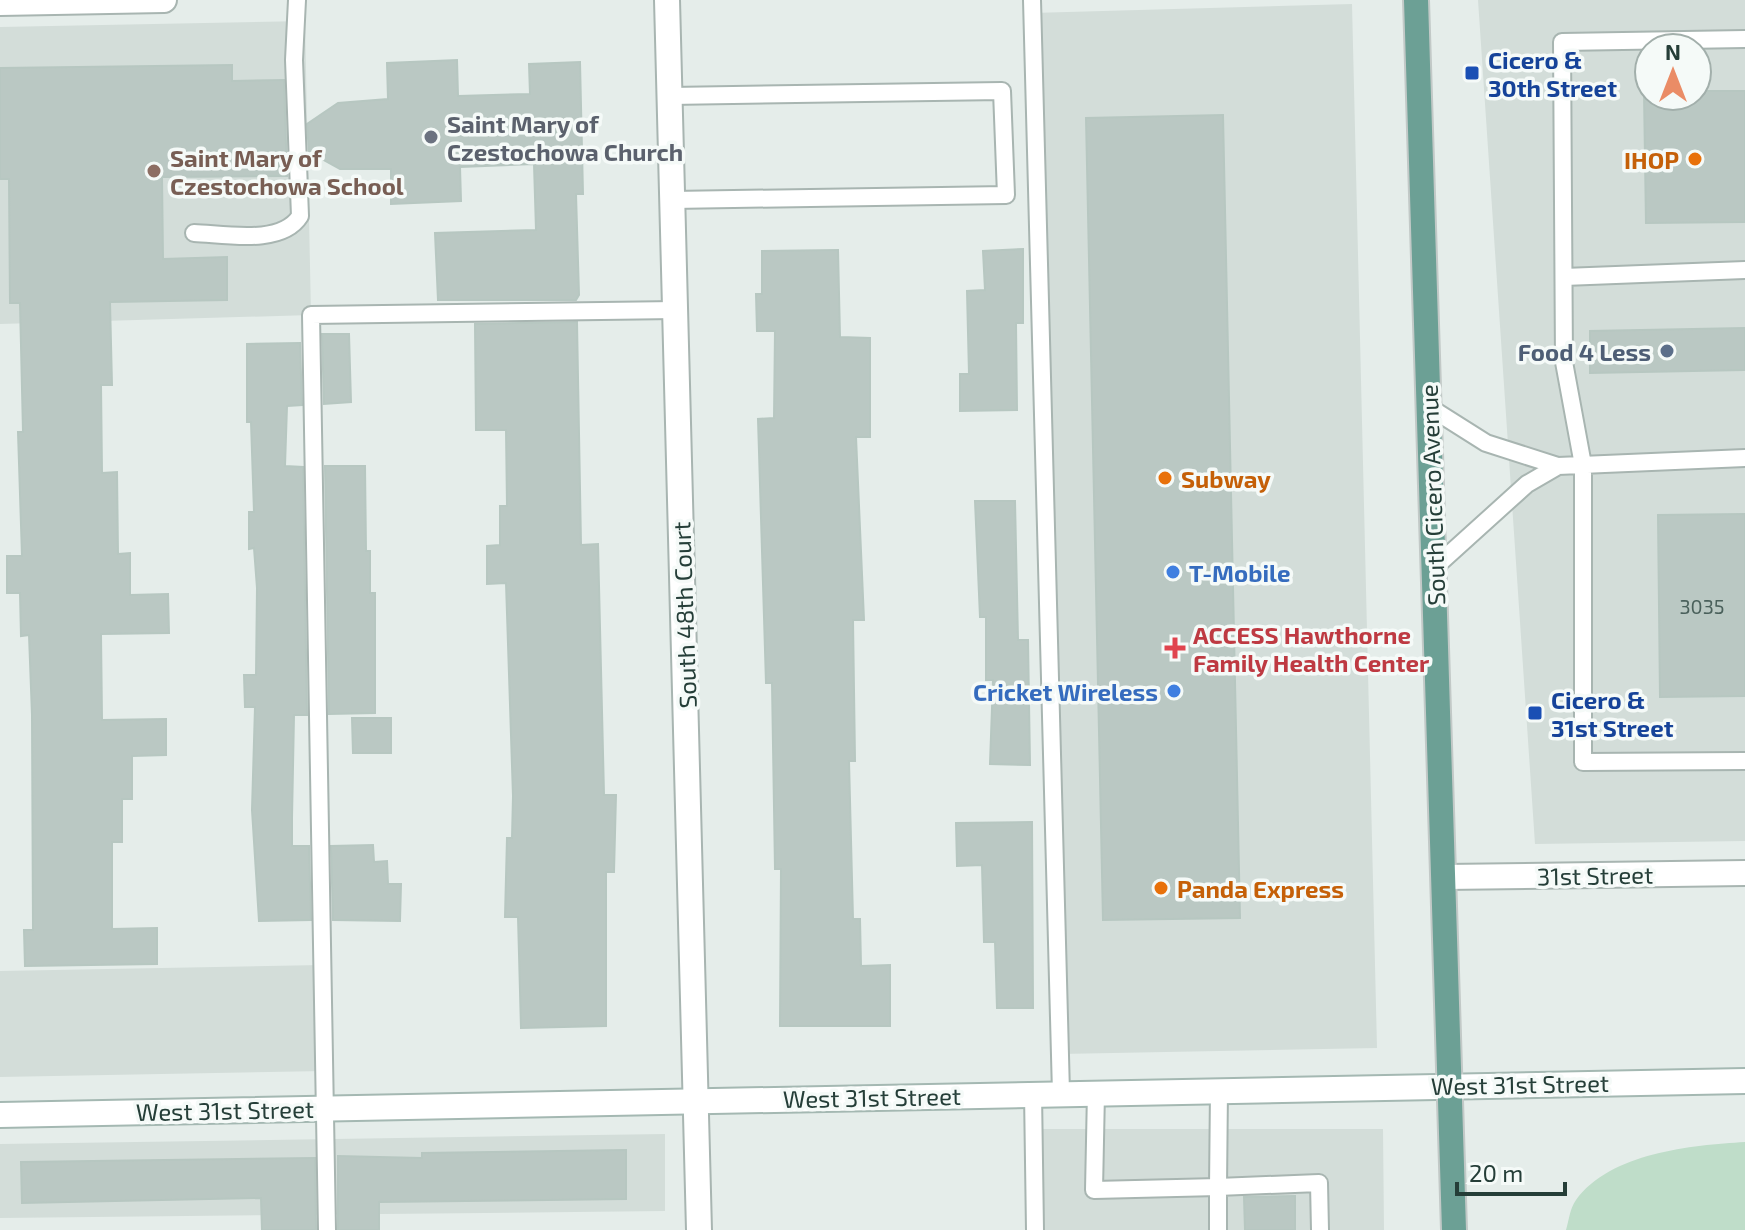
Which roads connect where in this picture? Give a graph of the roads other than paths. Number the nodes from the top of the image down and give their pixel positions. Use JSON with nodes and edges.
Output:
{"nodes":[{"id":1,"x":164,"y":0,"type":"edge"},
{"id":2,"x":297,"y":0,"type":"edge"},
{"id":3,"x":667,"y":0,"type":"edge"},
{"id":4,"x":1032,"y":0,"type":"edge"},
{"id":5,"x":1416,"y":0,"type":"edge"},
{"id":6,"x":0,"y":3,"type":"edge"},
{"id":7,"x":1745,"y":39,"type":"edge"},
{"id":8,"x":670,"y":96,"type":"junction"},
{"id":9,"x":1035,"y":131,"type":"junction"},
{"id":10,"x":1005,"y":132,"type":"junction"},
{"id":11,"x":672,"y":200,"type":"junction"},
{"id":12,"x":194,"y":233,"type":"dead end"},
{"id":13,"x":1745,"y":270,"type":"edge"},
{"id":14,"x":1564,"y":277,"type":"junction"},
{"id":15,"x":676,"y":310,"type":"junction"},
{"id":16,"x":1429,"y":407,"type":"junction"},
{"id":17,"x":1745,"y":458,"type":"edge"},
{"id":18,"x":1583,"y":465,"type":"junction"},
{"id":19,"x":1558,"y":466,"type":"junction"},
{"id":20,"x":1434,"y":568,"type":"junction"},
{"id":21,"x":1745,"y":761,"type":"edge"},
{"id":22,"x":1745,"y":873,"type":"edge"},
{"id":23,"x":1445,"y":877,"type":"junction"},
{"id":24,"x":1745,"y":1081,"type":"edge"},
{"id":25,"x":1451,"y":1086,"type":"junction"},
{"id":26,"x":1219,"y":1090,"type":"junction"},
{"id":27,"x":1096,"y":1092,"type":"junction"},
{"id":28,"x":1033,"y":1093,"type":"junction"},
{"id":29,"x":1061,"y":1093,"type":"junction"},
{"id":30,"x":698,"y":1100,"type":"junction"},
{"id":31,"x":325,"y":1108,"type":"junction"},
{"id":32,"x":0,"y":1115,"type":"edge"},
{"id":33,"x":1218,"y":1187,"type":"junction"},
{"id":34,"x":327,"y":1230,"type":"edge"},
{"id":35,"x":699,"y":1230,"type":"edge"},
{"id":36,"x":1035,"y":1230,"type":"edge"},
{"id":37,"x":1218,"y":1230,"type":"edge"},
{"id":38,"x":1320,"y":1230,"type":"edge"},
{"id":39,"x":1454,"y":1230,"type":"edge"}],
"edges":[{"from":1,"to":6,"type":"main road"},
{"from":2,"to":12,"type":"lane"},
{"from":3,"to":8,"type":"main road","name":"South 48th Court"},
{"from":4,"to":9,"type":"lane"},
{"from":5,"to":16,"type":"main road","name":"South Cicero Avenue"},
{"from":7,"to":14,"type":"lane"},
{"from":8,"to":10,"type":"lane"},
{"from":8,"to":11,"type":"main road","name":"South 48th Court"},
{"from":9,"to":10,"type":"lane"},
{"from":9,"to":29,"type":"lane"},
{"from":10,"to":11,"type":"lane"},
{"from":11,"to":15,"type":"main road","name":"South 48th Court"},
{"from":13,"to":14,"type":"lane"},
{"from":14,"to":18,"type":"lane"},
{"from":15,"to":30,"type":"main road","name":"South 48th Court"},
{"from":15,"to":31,"type":"lane"},
{"from":16,"to":19,"type":"lane"},
{"from":16,"to":20,"type":"main road","name":"South Cicero Avenue"},
{"from":17,"to":18,"type":"lane"},
{"from":18,"to":19,"type":"lane"},
{"from":18,"to":21,"type":"lane"},
{"from":19,"to":20,"type":"lane"},
{"from":20,"to":23,"type":"main road","name":"South Cicero Avenue"},
{"from":22,"to":23,"type":"main road","name":"31st Street"},
{"from":23,"to":25,"type":"main road","name":"South Cicero Avenue"},
{"from":24,"to":25,"type":"main road","name":"West 31st Street"},
{"from":25,"to":26,"type":"main road","name":"West 31st Street"},
{"from":25,"to":39,"type":"main road","name":"South Cicero Avenue"},
{"from":26,"to":27,"type":"main road","name":"West 31st Street"},
{"from":26,"to":33,"type":"lane"},
{"from":27,"to":29,"type":"main road","name":"West 31st Street"},
{"from":27,"to":33,"type":"lane"},
{"from":28,"to":29,"type":"main road","name":"West 31st Street"},
{"from":28,"to":30,"type":"main road","name":"West 31st Street"},
{"from":28,"to":36,"type":"lane"},
{"from":30,"to":31,"type":"main road","name":"West 31st Street"},
{"from":30,"to":35,"type":"main road","name":"South 48th Court"},
{"from":31,"to":32,"type":"main road","name":"West 31st Street"},
{"from":31,"to":34,"type":"lane"},
{"from":33,"to":37,"type":"lane"},
{"from":33,"to":38,"type":"lane"}]}
